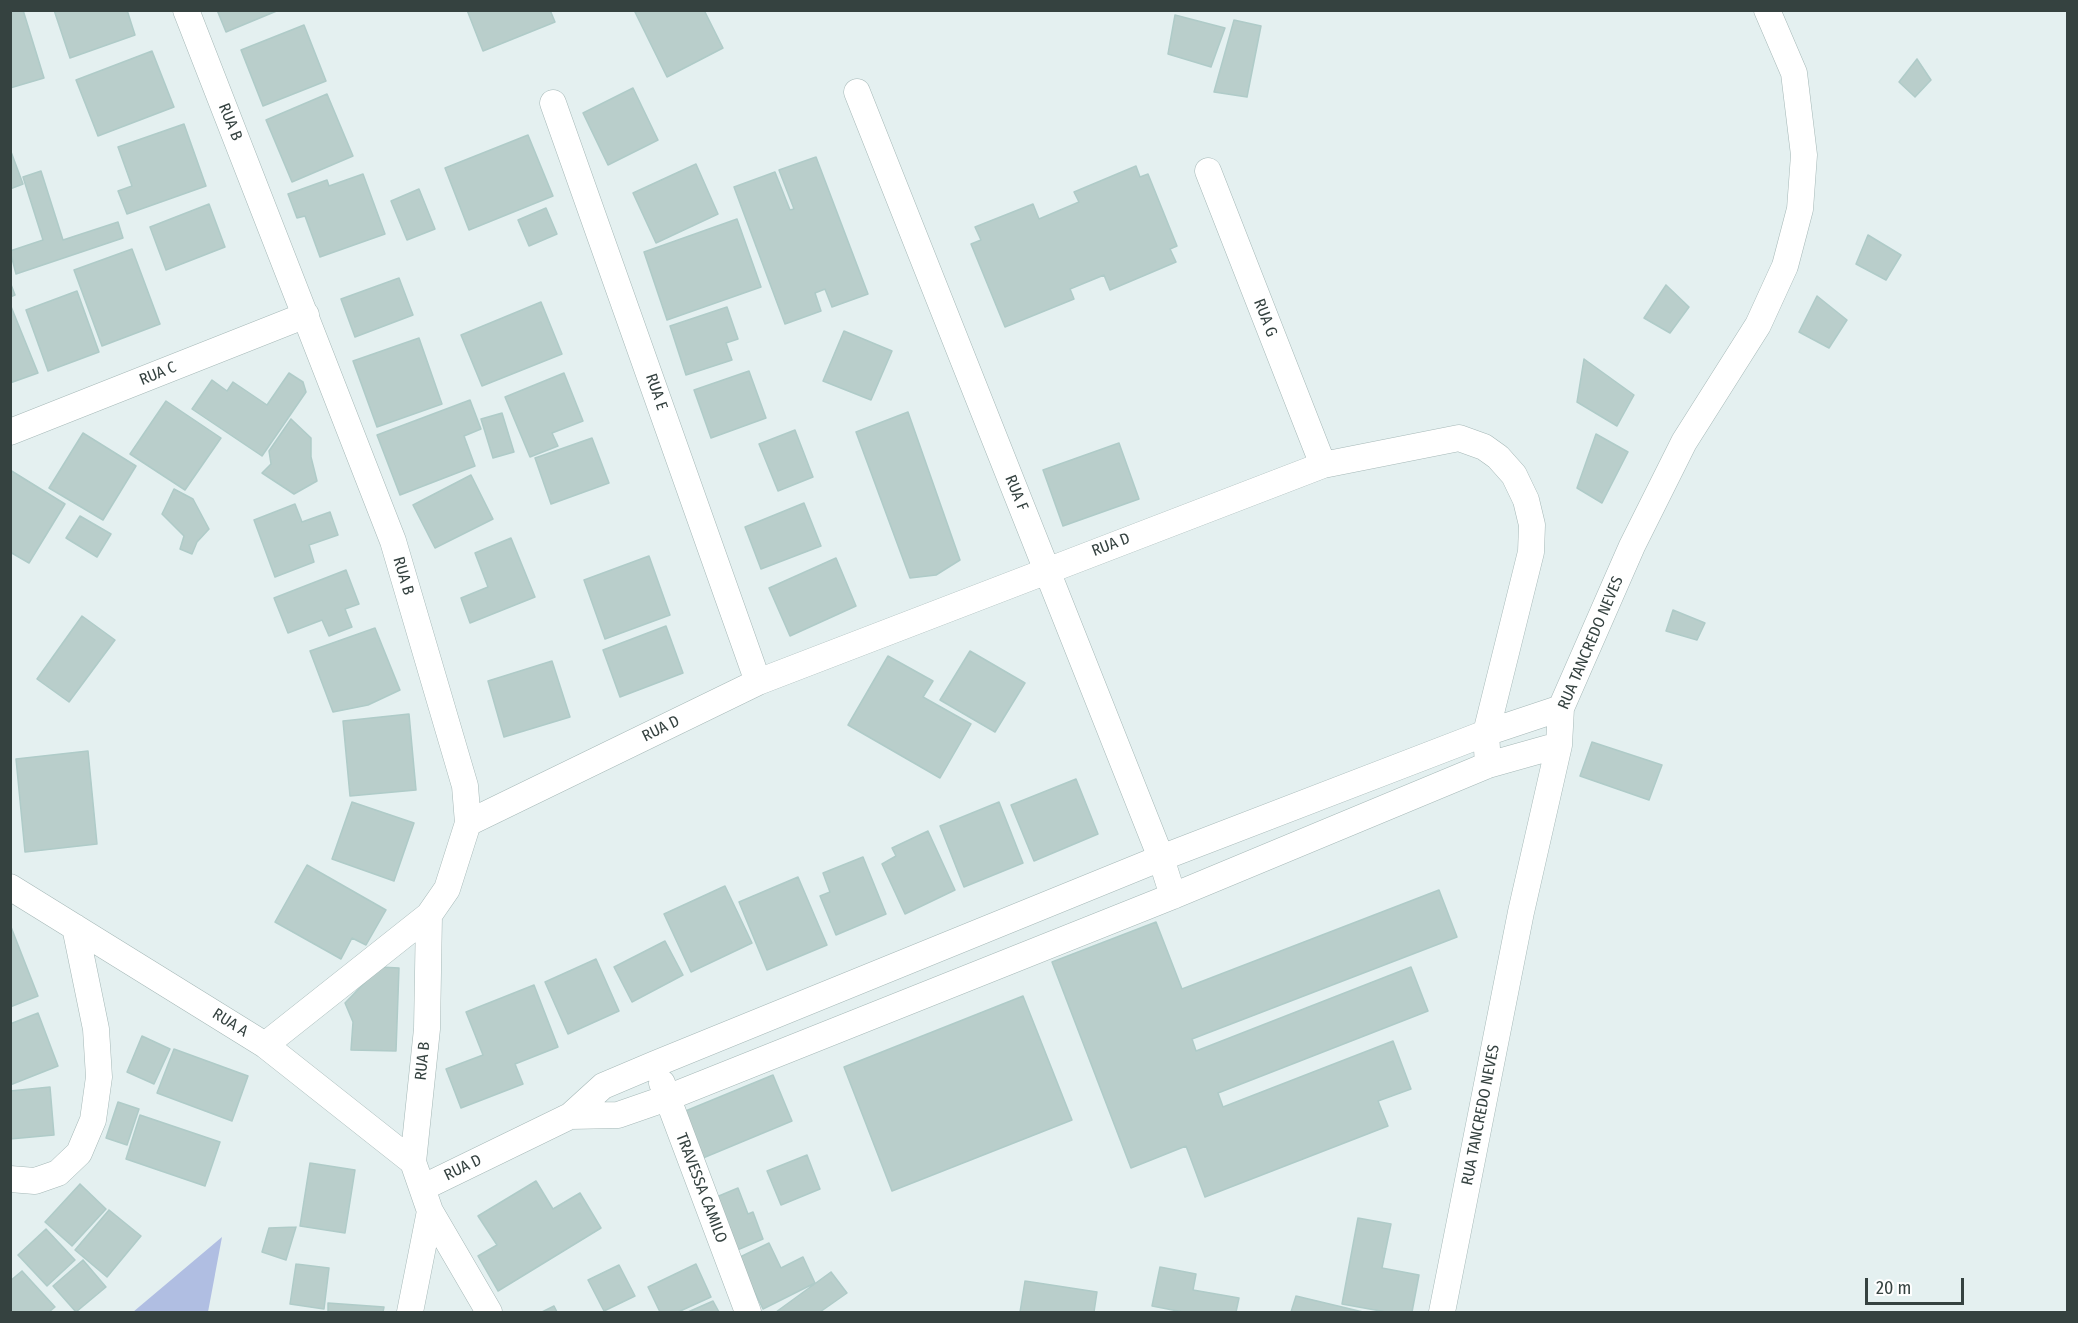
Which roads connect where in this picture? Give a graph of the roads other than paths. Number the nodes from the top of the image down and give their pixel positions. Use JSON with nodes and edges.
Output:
{"nodes":[{"id":1,"x":186,"y":10,"type":"edge"},
{"id":2,"x":1767,"y":11,"type":"edge"},
{"id":3,"x":857,"y":92,"type":"dead end"},
{"id":4,"x":553,"y":103,"type":"dead end"},
{"id":5,"x":1208,"y":171,"type":"dead end"},
{"id":6,"x":306,"y":315,"type":"junction"},
{"id":7,"x":10,"y":432,"type":"edge"},
{"id":8,"x":1323,"y":465,"type":"junction"},
{"id":9,"x":1046,"y":570,"type":"junction"},
{"id":10,"x":758,"y":682,"type":"junction"},
{"id":11,"x":1561,"y":708,"type":"junction"},
{"id":12,"x":1486,"y":733,"type":"junction"},
{"id":13,"x":1559,"y":745,"type":"junction"},
{"id":14,"x":1488,"y":765,"type":"junction"},
{"id":15,"x":468,"y":823,"type":"junction"},
{"id":16,"x":1161,"y":858,"type":"junction"},
{"id":17,"x":10,"y":887,"type":"edge"},
{"id":18,"x":1173,"y":896,"type":"junction"},
{"id":19,"x":429,"y":915,"type":"junction"},
{"id":20,"x":75,"y":927,"type":"junction"},
{"id":21,"x":264,"y":1045,"type":"junction"},
{"id":22,"x":655,"y":1064,"type":"junction"},
{"id":23,"x":667,"y":1098,"type":"junction"},
{"id":24,"x":570,"y":1116,"type":"junction"},
{"id":25,"x":413,"y":1162,"type":"junction"},
{"id":26,"x":10,"y":1179,"type":"edge"},
{"id":27,"x":426,"y":1200,"type":"junction"},
{"id":28,"x":410,"y":1312,"type":"edge"},
{"id":29,"x":489,"y":1312,"type":"edge"},
{"id":30,"x":748,"y":1312,"type":"edge"},
{"id":31,"x":1442,"y":1312,"type":"edge"}],
"edges":[{"from":1,"to":6,"type":"street","name":"RUA B"},
{"from":2,"to":11,"type":"street","name":"RUA TANCREDO NEVES"},
{"from":3,"to":9,"type":"street","name":"RUA F"},
{"from":4,"to":10,"type":"street","name":"RUA E"},
{"from":5,"to":8,"type":"street","name":"RUA G"},
{"from":6,"to":7,"type":"street","name":"RUA C"},
{"from":6,"to":15,"type":"street","name":"RUA B"},
{"from":8,"to":9,"type":"street","name":"RUA D"},
{"from":8,"to":12,"type":"street","name":"RUA D"},
{"from":9,"to":10,"type":"street","name":"RUA D"},
{"from":9,"to":16,"type":"street","name":"RUA F"},
{"from":10,"to":15,"type":"street","name":"RUA D"},
{"from":11,"to":12,"type":"street","name":"RUA D"},
{"from":11,"to":13,"type":"street","name":"RUA TANCREDO NEVES"},
{"from":12,"to":14,"type":"street","name":"RUA D"},
{"from":12,"to":16,"type":"street","name":"RUA D"},
{"from":13,"to":14,"type":"street","name":"RUA D"},
{"from":13,"to":31,"type":"street","name":"RUA TANCREDO NEVES"},
{"from":14,"to":18,"type":"street","name":"RUA D"},
{"from":15,"to":19,"type":"street","name":"RUA B"},
{"from":16,"to":18,"type":"street","name":"RUA F"},
{"from":16,"to":22,"type":"street","name":"RUA D"},
{"from":17,"to":20,"type":"street","name":"RUA A"},
{"from":18,"to":23,"type":"street","name":"RUA D"},
{"from":19,"to":21,"type":"street"},
{"from":19,"to":25,"type":"street","name":"RUA B"},
{"from":20,"to":21,"type":"street","name":"RUA A"},
{"from":20,"to":26,"type":"street"},
{"from":21,"to":25,"type":"street","name":"RUA A"},
{"from":22,"to":23,"type":"street","name":"TRAVESSA CAMILO"},
{"from":22,"to":24,"type":"street","name":"RUA D"},
{"from":23,"to":24,"type":"street","name":"RUA D"},
{"from":23,"to":30,"type":"street","name":"TRAVESSA CAMILO"},
{"from":24,"to":27,"type":"street","name":"RUA D"},
{"from":25,"to":27,"type":"street"},
{"from":27,"to":28,"type":"street"},
{"from":27,"to":29,"type":"street"}]}
